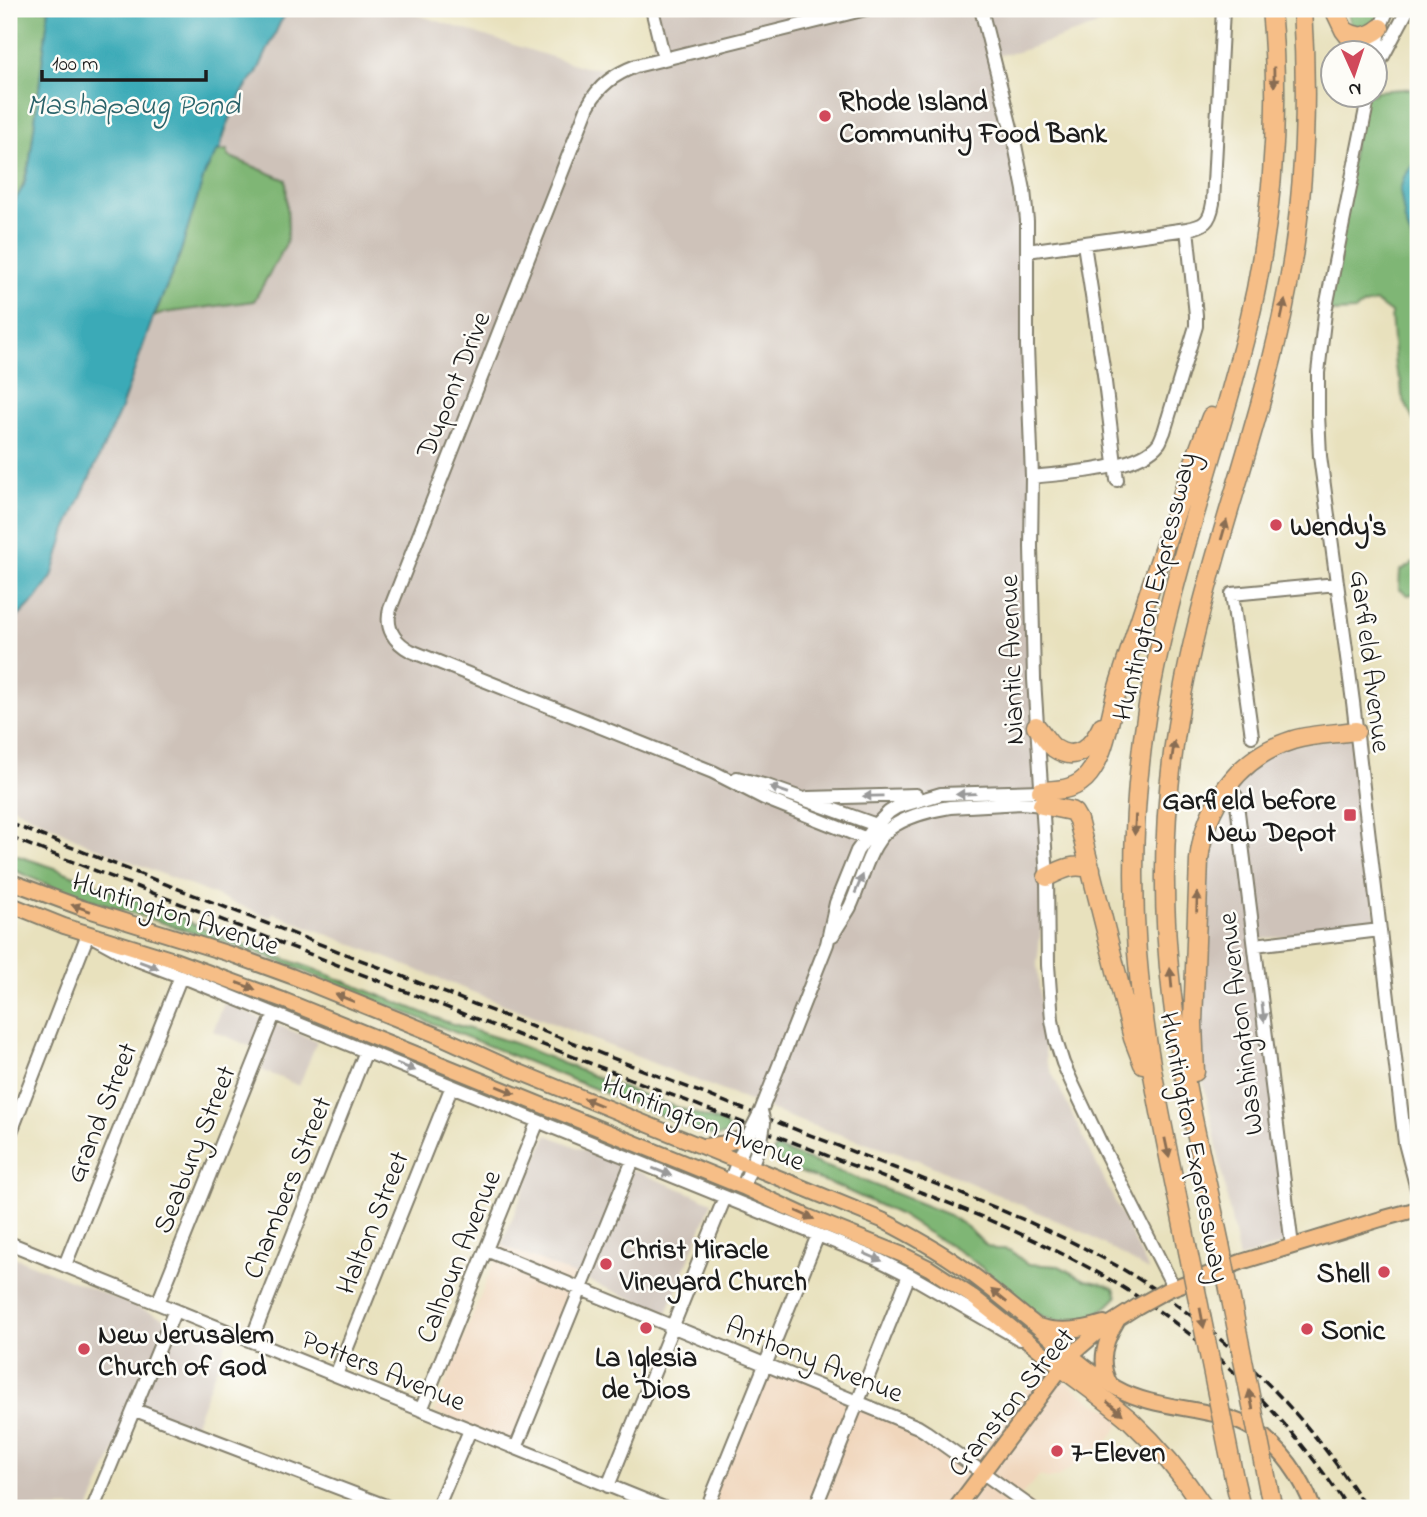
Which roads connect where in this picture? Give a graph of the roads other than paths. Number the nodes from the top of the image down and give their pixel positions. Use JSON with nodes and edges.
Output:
{"nodes":[{"id":1,"x":652,"y":9,"type":"edge"},
{"id":2,"x":866,"y":9,"type":"edge"},
{"id":3,"x":981,"y":9,"type":"edge"},
{"id":4,"x":1223,"y":9,"type":"edge"},
{"id":5,"x":1270,"y":9,"type":"edge"},
{"id":6,"x":1302,"y":9,"type":"edge"},
{"id":7,"x":1334,"y":9,"type":"edge"},
{"id":8,"x":1388,"y":9,"type":"edge"},
{"id":9,"x":1408,"y":9,"type":"edge"},
{"id":10,"x":1380,"y":28,"type":"junction"},
{"id":11,"x":1344,"y":30,"type":"junction"},
{"id":12,"x":1350,"y":38,"type":"edge"},
{"id":13,"x":1378,"y":38,"type":"edge"},
{"id":14,"x":1388,"y":47,"type":"edge"},
{"id":15,"x":664,"y":59,"type":"junction"},
{"id":16,"x":1366,"y":108,"type":"edge"},
{"id":17,"x":1186,"y":229,"type":"junction"},
{"id":18,"x":1084,"y":244,"type":"junction"},
{"id":19,"x":1027,"y":251,"type":"junction"},
{"id":20,"x":1247,"y":330,"type":"junction"},
{"id":21,"x":1116,"y":466,"type":"junction"},
{"id":22,"x":1032,"y":477,"type":"junction"},
{"id":23,"x":1117,"y":480,"type":"dead end"},
{"id":24,"x":1337,"y":584,"type":"junction"},
{"id":25,"x":1115,"y":697,"type":"junction"},
{"id":26,"x":1036,"y":726,"type":"junction"},
{"id":27,"x":1356,"y":732,"type":"junction"},
{"id":28,"x":1252,"y":736,"type":"dead end"},
{"id":29,"x":713,"y":772,"type":"junction"},
{"id":30,"x":941,"y":794,"type":"junction"},
{"id":31,"x":1236,"y":796,"type":"dead end"},
{"id":32,"x":802,"y":798,"type":"junction"},
{"id":33,"x":1042,"y":798,"type":"junction"},
{"id":34,"x":876,"y":825,"type":"junction"},
{"id":35,"x":889,"y":830,"type":"junction"},
{"id":36,"x":871,"y":841,"type":"junction"},
{"id":37,"x":1091,"y":869,"type":"junction"},
{"id":38,"x":1047,"y":877,"type":"junction"},
{"id":39,"x":9,"y":881,"type":"edge"},
{"id":40,"x":9,"y":904,"type":"edge"},
{"id":41,"x":1380,"y":930,"type":"junction"},
{"id":42,"x":89,"y":934,"type":"junction"},
{"id":43,"x":1255,"y":945,"type":"junction"},
{"id":44,"x":181,"y":976,"type":"junction"},
{"id":45,"x":274,"y":1014,"type":"junction"},
{"id":46,"x":366,"y":1051,"type":"junction"},
{"id":47,"x":453,"y":1086,"type":"junction"},
{"id":48,"x":1157,"y":1100,"type":"junction"},
{"id":49,"x":538,"y":1121,"type":"junction"},
{"id":50,"x":9,"y":1136,"type":"edge"},
{"id":51,"x":754,"y":1138,"type":"junction"},
{"id":52,"x":702,"y":1146,"type":"junction"},
{"id":53,"x":633,"y":1160,"type":"junction"},
{"id":54,"x":744,"y":1163,"type":"junction"},
{"id":55,"x":736,"y":1184,"type":"junction"},
{"id":56,"x":1208,"y":1190,"type":"junction"},
{"id":57,"x":1418,"y":1193,"type":"edge"},
{"id":58,"x":726,"y":1197,"type":"junction"},
{"id":59,"x":1418,"y":1209,"type":"edge"},
{"id":60,"x":818,"y":1235,"type":"junction"},
{"id":61,"x":9,"y":1242,"type":"edge"},
{"id":62,"x":1292,"y":1247,"type":"junction"},
{"id":63,"x":486,"y":1250,"type":"junction"},
{"id":64,"x":65,"y":1265,"type":"junction"},
{"id":65,"x":909,"y":1275,"type":"junction"},
{"id":66,"x":1170,"y":1288,"type":"junction"},
{"id":67,"x":581,"y":1289,"type":"junction"},
{"id":68,"x":158,"y":1303,"type":"junction"},
{"id":69,"x":175,"y":1310,"type":"junction"},
{"id":70,"x":1118,"y":1318,"type":"junction"},
{"id":71,"x":1034,"y":1324,"type":"junction"},
{"id":72,"x":673,"y":1326,"type":"junction"},
{"id":73,"x":251,"y":1341,"type":"junction"},
{"id":74,"x":1037,"y":1349,"type":"junction"},
{"id":75,"x":1066,"y":1361,"type":"junction"},
{"id":76,"x":765,"y":1364,"type":"junction"},
{"id":77,"x":336,"y":1375,"type":"junction"},
{"id":78,"x":1111,"y":1385,"type":"junction"},
{"id":79,"x":858,"y":1402,"type":"junction"},
{"id":80,"x":135,"y":1410,"type":"junction"},
{"id":81,"x":421,"y":1410,"type":"junction"},
{"id":82,"x":470,"y":1430,"type":"junction"},
{"id":83,"x":516,"y":1448,"type":"junction"},
{"id":84,"x":982,"y":1472,"type":"junction"},
{"id":85,"x":608,"y":1486,"type":"junction"},
{"id":86,"x":1271,"y":1500,"type":"edge"},
{"id":87,"x":93,"y":1508,"type":"edge"},
{"id":88,"x":391,"y":1508,"type":"edge"},
{"id":89,"x":437,"y":1508,"type":"edge"},
{"id":90,"x":664,"y":1508,"type":"edge"},
{"id":91,"x":707,"y":1508,"type":"edge"},
{"id":92,"x":815,"y":1508,"type":"edge"},
{"id":93,"x":956,"y":1508,"type":"edge"},
{"id":94,"x":1032,"y":1508,"type":"edge"},
{"id":95,"x":1204,"y":1508,"type":"edge"},
{"id":96,"x":1241,"y":1508,"type":"edge"},
{"id":97,"x":1313,"y":1508,"type":"edge"}],
"edges":[{"from":1,"to":15,"type":"street"},
{"from":2,"to":15,"type":"street","name":"Dupont Drive"},
{"from":3,"to":19,"type":"street","name":"Niantic Avenue"},
{"from":4,"to":17,"type":"street"},
{"from":5,"to":20,"type":"highway","name":"Huntington Expressway","one_way":true},
{"from":56,"to":6,"type":"highway","name":"Huntington Expressway","one_way":true},
{"from":7,"to":11,"type":"highway"},
{"from":8,"to":10,"type":"street"},
{"from":9,"to":14,"type":"street"},
{"from":10,"to":11,"type":"highway"},
{"from":10,"to":13,"type":"street"},
{"from":11,"to":12,"type":"highway"},
{"from":15,"to":29,"type":"street","name":"Dupont Drive"},
{"from":16,"to":24,"type":"street","name":"Garfield Avenue"},
{"from":17,"to":18,"type":"street"},
{"from":17,"to":21,"type":"street"},
{"from":18,"to":19,"type":"street"},
{"from":18,"to":21,"type":"street"},
{"from":19,"to":22,"type":"street","name":"Niantic Avenue"},
{"from":20,"to":25,"type":"highway"},
{"from":20,"to":48,"type":"highway","name":"Huntington Expressway","one_way":true},
{"from":21,"to":22,"type":"street"},
{"from":21,"to":23,"type":"street"},
{"from":22,"to":26,"type":"street","name":"Niantic Avenue"},
{"from":24,"to":27,"type":"street","name":"Garfield Avenue"},
{"from":24,"to":28,"type":"street"},
{"from":25,"to":26,"type":"highway"},
{"from":25,"to":33,"type":"highway"},
{"from":26,"to":33,"type":"street","name":"Niantic Avenue"},
{"from":27,"to":41,"type":"street","name":"Garfield Avenue"},
{"from":56,"to":27,"type":"highway","one_way":true},
{"from":32,"to":29,"type":"street","name":"Dupont Drive","one_way":true},
{"from":29,"to":36,"type":"street","name":"Dupont Drive"},
{"from":30,"to":32,"type":"street","one_way":true},
{"from":33,"to":30,"type":"street","one_way":true},
{"from":30,"to":34,"type":"street"},
{"from":31,"to":43,"type":"street","name":"Washington Avenue"},
{"from":32,"to":34,"type":"street","name":"Dupont Drive"},
{"from":33,"to":35,"type":"street"},
{"from":33,"to":37,"type":"highway"},
{"from":33,"to":38,"type":"street","name":"Niantic Avenue"},
{"from":34,"to":35,"type":"street","name":"Dupont Drive"},
{"from":34,"to":36,"type":"street"},
{"from":35,"to":36,"type":"street"},
{"from":36,"to":51,"type":"street","bridge":true},
{"from":37,"to":38,"type":"highway"},
{"from":37,"to":48,"type":"highway"},
{"from":38,"to":66,"type":"street","name":"Niantic Avenue"},
{"from":52,"to":39,"type":"main road","name":"Huntington Avenue","one_way":true},
{"from":40,"to":42,"type":"main road","name":"Huntington Avenue"},
{"from":41,"to":43,"type":"street"},
{"from":41,"to":57,"type":"street","name":"Garfield Avenue"},
{"from":42,"to":44,"type":"street","name":"Huntington Avenue","one_way":true},
{"from":42,"to":50,"type":"street"},
{"from":42,"to":55,"type":"main road","name":"Huntington Avenue","one_way":true},
{"from":43,"to":62,"type":"street","name":"Washington Avenue","one_way":true},
{"from":44,"to":45,"type":"street","name":"Huntington Avenue"},
{"from":44,"to":64,"type":"street","name":"Grand Street"},
{"from":45,"to":46,"type":"street","name":"Huntington Avenue"},
{"from":45,"to":68,"type":"street","name":"Seabury Street"},
{"from":46,"to":47,"type":"street","name":"Huntington Avenue","one_way":true},
{"from":46,"to":73,"type":"street","name":"Chambers Street"},
{"from":47,"to":49,"type":"street","name":"Huntington Avenue"},
{"from":47,"to":77,"type":"street","name":"Halton Street"},
{"from":48,"to":96,"type":"highway","name":"Huntington Expressway","one_way":true,"bridge":true},
{"from":49,"to":53,"type":"street","name":"Huntington Avenue"},
{"from":49,"to":63,"type":"street","name":"Calhoun Avenue"},
{"from":51,"to":52,"type":"main road"},
{"from":51,"to":54,"type":"street"},
{"from":52,"to":54,"type":"main road","name":"Huntington Avenue"},
{"from":53,"to":58,"type":"street","name":"Huntington Avenue","one_way":true},
{"from":53,"to":67,"type":"street"},
{"from":54,"to":55,"type":"street"},
{"from":71,"to":54,"type":"main road","name":"Huntington Avenue","one_way":true},
{"from":55,"to":74,"type":"main road","name":"Huntington Avenue","one_way":true},
{"from":86,"to":56,"type":"highway","name":"Huntington Expressway","one_way":true,"bridge":true},
{"from":58,"to":60,"type":"street","name":"Huntington Avenue"},
{"from":58,"to":72,"type":"street"},
{"from":59,"to":62,"type":"main road","name":"Cranston Street"},
{"from":60,"to":65,"type":"street","name":"Huntington Avenue","one_way":true},
{"from":60,"to":76,"type":"street"},
{"from":61,"to":64,"type":"street","name":"Potters Avenue"},
{"from":62,"to":66,"type":"main road","name":"Cranston Street"},
{"from":63,"to":67,"type":"street","name":"Anthony Avenue"},
{"from":63,"to":81,"type":"street","name":"Calhoun Avenue"},
{"from":64,"to":68,"type":"street","name":"Potters Avenue"},
{"from":65,"to":74,"type":"street","name":"Huntington Avenue"},
{"from":65,"to":79,"type":"street"},
{"from":66,"to":70,"type":"main road","name":"Cranston Street","bridge":true},
{"from":67,"to":72,"type":"street","name":"Anthony Avenue"},
{"from":67,"to":83,"type":"street"},
{"from":68,"to":69,"type":"street","name":"Potters Avenue"},
{"from":69,"to":73,"type":"street","name":"Potters Avenue"},
{"from":69,"to":80,"type":"street"},
{"from":70,"to":71,"type":"main road"},
{"from":70,"to":75,"type":"main road","name":"Cranston Street"},
{"from":70,"to":78,"type":"main road"},
{"from":71,"to":75,"type":"main road","name":"Huntington Avenue"},
{"from":72,"to":76,"type":"street","name":"Anthony Avenue"},
{"from":72,"to":85,"type":"street"},
{"from":73,"to":77,"type":"street","name":"Potters Avenue"},
{"from":74,"to":75,"type":"main road","name":"Huntington Avenue"},
{"from":75,"to":78,"type":"main road","name":"Huntington Avenue"},
{"from":75,"to":84,"type":"main road","name":"Cranston Street"},
{"from":75,"to":95,"type":"highway","one_way":true},
{"from":76,"to":79,"type":"street","name":"Anthony Avenue"},
{"from":76,"to":91,"type":"street"},
{"from":77,"to":81,"type":"street","name":"Potters Avenue"},
{"from":78,"to":97,"type":"main road","name":"Huntington Avenue"},
{"from":79,"to":84,"type":"street","name":"Anthony Avenue"},
{"from":79,"to":92,"type":"street"},
{"from":80,"to":87,"type":"street"},
{"from":80,"to":88,"type":"street"},
{"from":81,"to":82,"type":"street","name":"Potters Avenue"},
{"from":82,"to":83,"type":"street","name":"Potters Avenue"},
{"from":82,"to":89,"type":"street"},
{"from":83,"to":85,"type":"street","name":"Potters Avenue"},
{"from":84,"to":93,"type":"main road","name":"Cranston Street"},
{"from":84,"to":94,"type":"street","name":"Anthony Avenue"},
{"from":85,"to":90,"type":"street","name":"Potters Avenue"}]}
